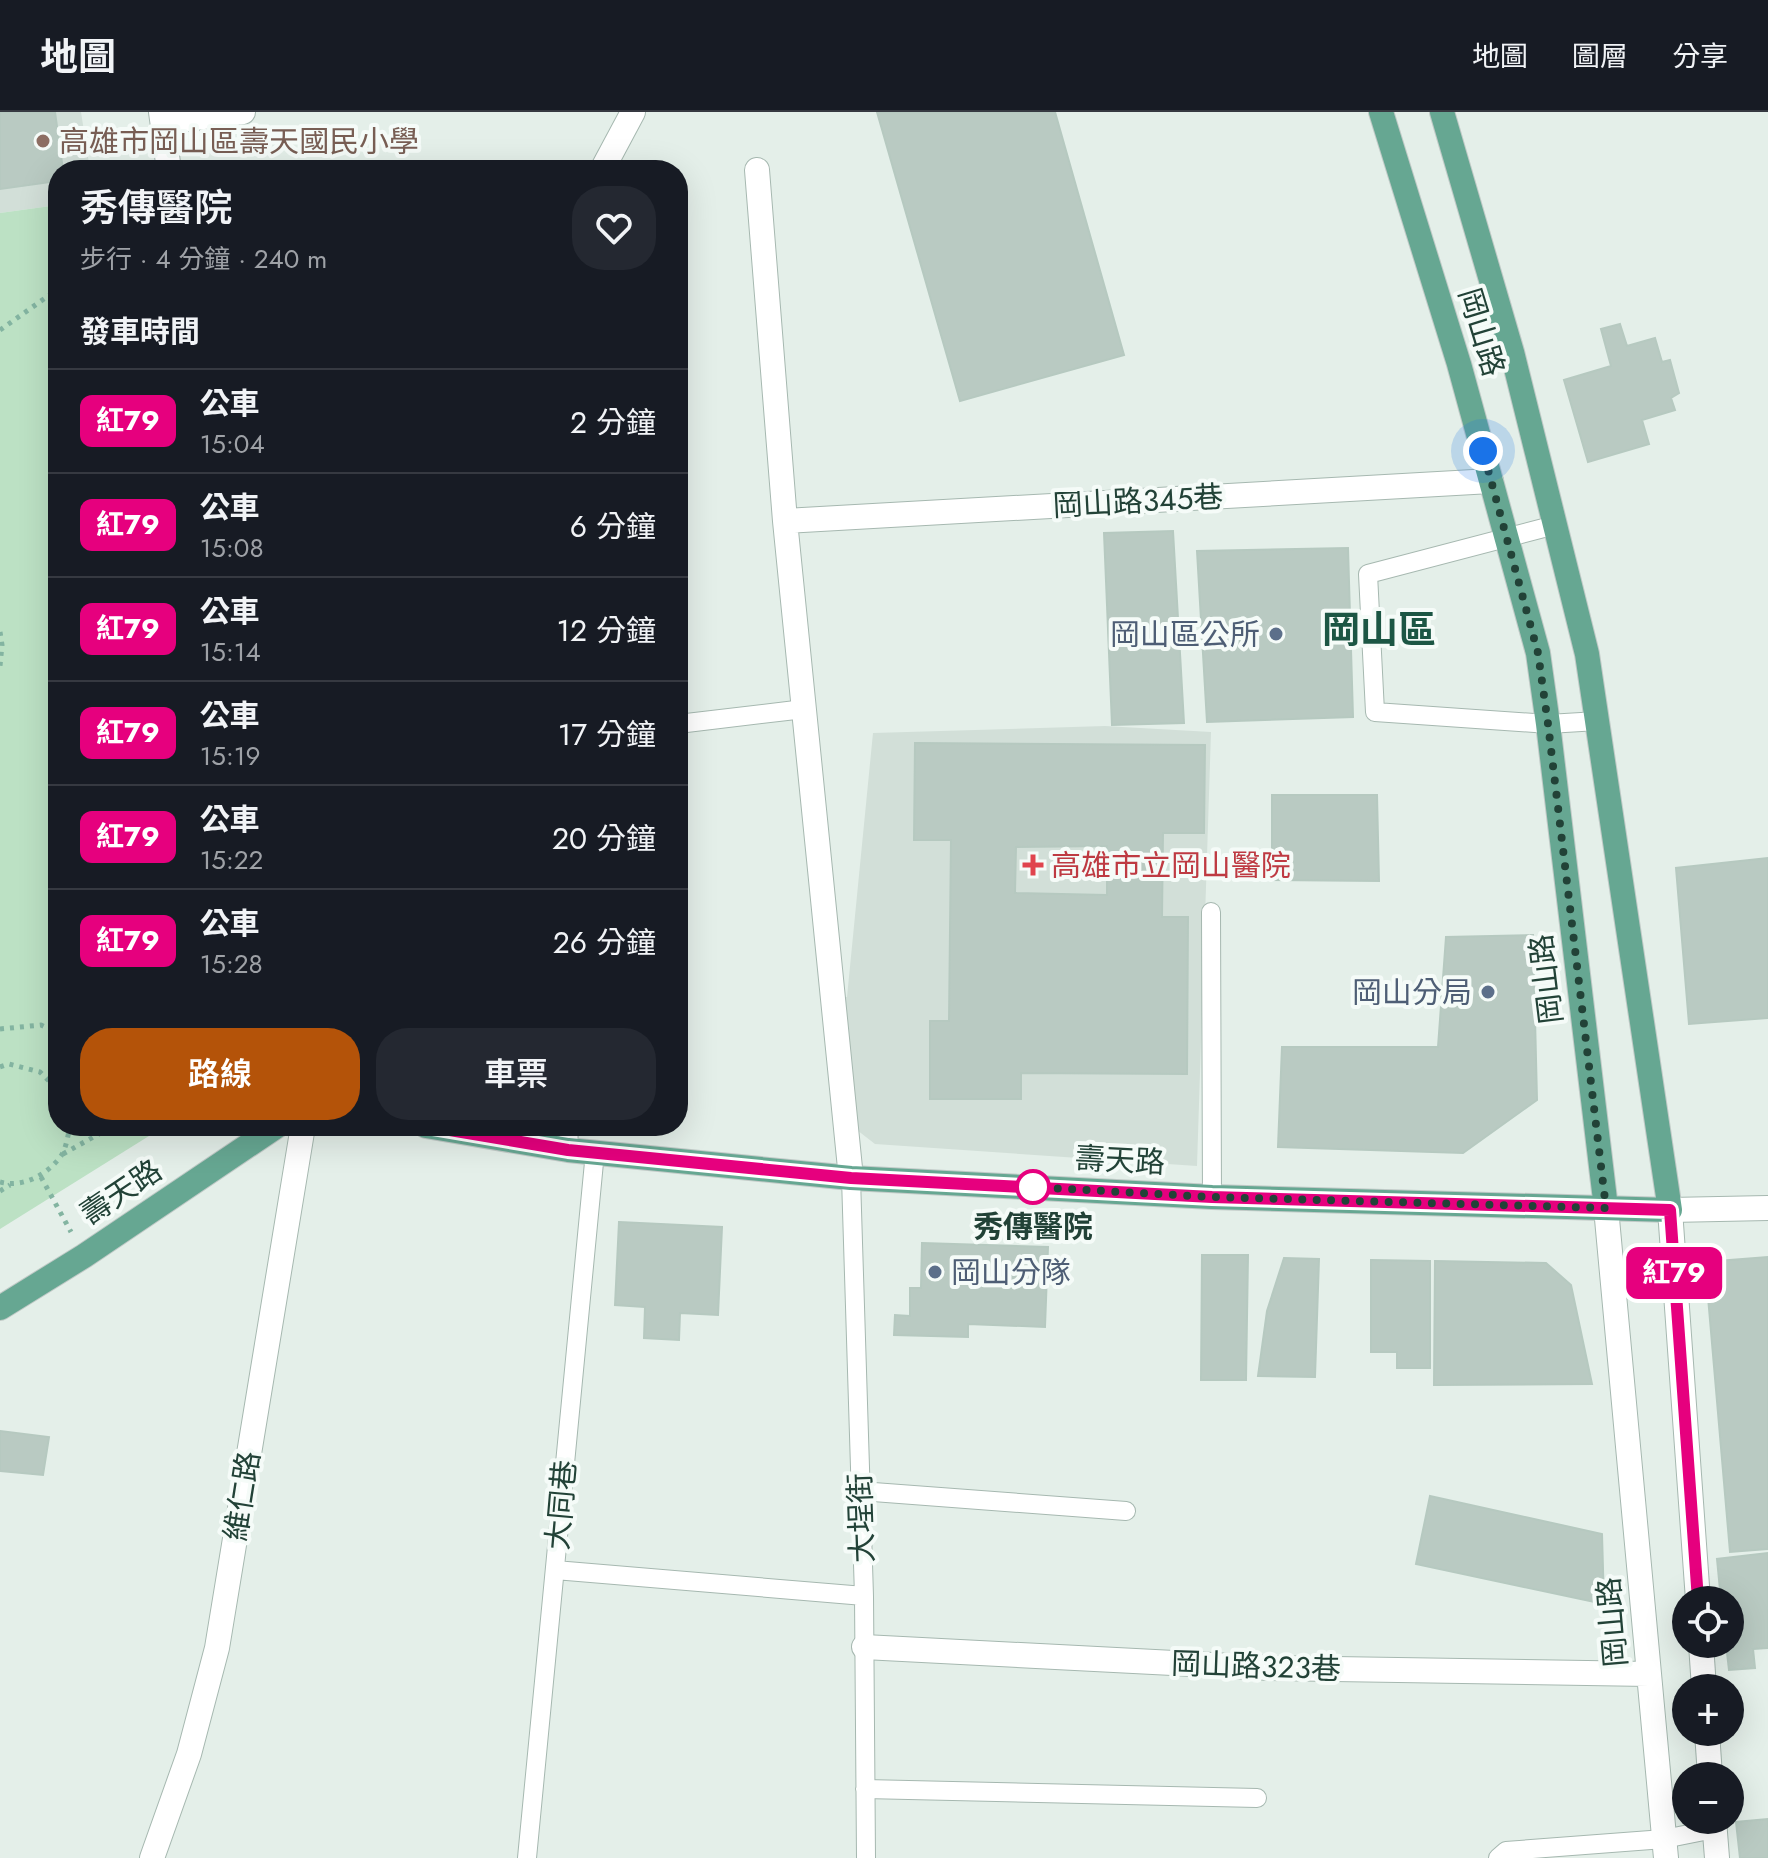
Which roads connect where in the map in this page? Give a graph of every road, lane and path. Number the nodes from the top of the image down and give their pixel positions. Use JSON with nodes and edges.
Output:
{"nodes":[{"id":1,"x":243,"y":112,"type":"edge"},
{"id":2,"x":633,"y":112,"type":"edge"},
{"id":3,"x":1381,"y":112,"type":"edge"},
{"id":4,"x":1442,"y":112,"type":"edge"},
{"id":5,"x":162,"y":117,"type":"edge"},
{"id":6,"x":168,"y":160,"type":"edge"},
{"id":7,"x":607,"y":160,"type":"edge"},
{"id":8,"x":757,"y":170,"type":"dead end"},
{"id":9,"x":48,"y":296,"type":"edge"},
{"id":10,"x":0,"y":330,"type":"edge"},
{"id":11,"x":1491,"y":481,"type":"junction"},
{"id":12,"x":785,"y":521,"type":"junction"},
{"id":13,"x":1555,"y":525,"type":"junction"},
{"id":14,"x":1506,"y":538,"type":"junction"},
{"id":15,"x":0,"y":632,"type":"edge"},
{"id":16,"x":0,"y":666,"type":"edge"},
{"id":17,"x":804,"y":709,"type":"junction"},
{"id":18,"x":1598,"y":721,"type":"junction"},
{"id":19,"x":688,"y":723,"type":"edge"},
{"id":20,"x":1548,"y":724,"type":"junction"},
{"id":21,"x":1211,"y":912,"type":"dead end"},
{"id":22,"x":48,"y":1028,"type":"edge"},
{"id":23,"x":0,"y":1029,"type":"edge"},
{"id":24,"x":0,"y":1067,"type":"edge"},
{"id":25,"x":48,"y":1080,"type":"edge"},
{"id":26,"x":68,"y":1136,"type":"edge"},
{"id":27,"x":95,"y":1136,"type":"edge"},
{"id":28,"x":262,"y":1136,"type":"edge"},
{"id":29,"x":301,"y":1136,"type":"edge"},
{"id":30,"x":545,"y":1136,"type":"edge"},
{"id":31,"x":569,"y":1138,"type":"edge"},
{"id":32,"x":595,"y":1152,"type":"junction"},
{"id":33,"x":63,"y":1155,"type":"junction"},
{"id":34,"x":41,"y":1177,"type":"junction"},
{"id":35,"x":851,"y":1178,"type":"junction"},
{"id":36,"x":0,"y":1182,"type":"edge"},
{"id":37,"x":11,"y":1185,"type":"junction"},
{"id":38,"x":0,"y":1191,"type":"edge"},
{"id":39,"x":1212,"y":1197,"type":"junction"},
{"id":40,"x":1606,"y":1208,"type":"junction"},
{"id":41,"x":1768,"y":1208,"type":"edge"},
{"id":42,"x":1670,"y":1210,"type":"junction"},
{"id":43,"x":84,"y":1256,"type":"junction"},
{"id":44,"x":0,"y":1308,"type":"edge"},
{"id":45,"x":860,"y":1491,"type":"junction"},
{"id":46,"x":1126,"y":1511,"type":"dead end"},
{"id":47,"x":555,"y":1570,"type":"junction"},
{"id":48,"x":1697,"y":1586,"type":"edge"},
{"id":49,"x":864,"y":1596,"type":"junction"},
{"id":50,"x":864,"y":1647,"type":"junction"},
{"id":51,"x":1649,"y":1674,"type":"junction"},
{"id":52,"x":865,"y":1789,"type":"junction"},
{"id":53,"x":1257,"y":1798,"type":"dead end"},
{"id":54,"x":1696,"y":1834,"type":"edge"},
{"id":55,"x":1715,"y":1834,"type":"edge"},
{"id":56,"x":1665,"y":1849,"type":"edge"},
{"id":57,"x":152,"y":1858,"type":"edge"},
{"id":58,"x":527,"y":1858,"type":"edge"},
{"id":59,"x":866,"y":1858,"type":"edge"},
{"id":60,"x":1498,"y":1858,"type":"edge"},
{"id":61,"x":1717,"y":1858,"type":"edge"}],
"edges":[{"from":1,"to":5,"type":"street"},
{"from":2,"to":7,"type":"street"},
{"from":3,"to":11,"type":"main road","name":"岡山路"},
{"from":4,"to":13,"type":"main road","name":"岡山路"},
{"from":5,"to":6,"type":"street"},
{"from":8,"to":12,"type":"street"},
{"from":9,"to":10,"type":"path"},
{"from":11,"to":12,"type":"street","name":"岡山路345巷"},
{"from":11,"to":14,"type":"main road","name":"岡山路"},
{"from":12,"to":17,"type":"street"},
{"from":13,"to":14,"type":"lane"},
{"from":13,"to":18,"type":"main road","name":"岡山路"},
{"from":14,"to":20,"type":"main road","name":"岡山路"},
{"from":14,"to":20,"type":"lane"},
{"from":15,"to":16,"type":"path"},
{"from":17,"to":19,"type":"lane"},
{"from":17,"to":35,"type":"street"},
{"from":18,"to":20,"type":"lane"},
{"from":18,"to":42,"type":"main road","name":"岡山路"},
{"from":20,"to":40,"type":"main road","name":"岡山路"},
{"from":21,"to":39,"type":"lane"},
{"from":22,"to":23,"type":"path"},
{"from":24,"to":25,"type":"path"},
{"from":26,"to":33,"type":"path"},
{"from":27,"to":33,"type":"path"},
{"from":28,"to":43,"type":"main road","name":"壽天路"},
{"from":29,"to":57,"type":"street","name":"維仁路"},
{"from":30,"to":31,"type":"main road","name":"壽天路"},
{"from":31,"to":32,"type":"main road","name":"壽天路"},
{"from":32,"to":35,"type":"main road","name":"壽天路"},
{"from":32,"to":47,"type":"lane","name":"大同巷"},
{"from":33,"to":34,"type":"path"},
{"from":34,"to":37,"type":"path"},
{"from":34,"to":43,"type":"path"},
{"from":35,"to":39,"type":"main road","name":"壽天路"},
{"from":35,"to":45,"type":"lane","name":"大埕街"},
{"from":36,"to":37,"type":"path"},
{"from":37,"to":38,"type":"path"},
{"from":39,"to":40,"type":"main road","name":"壽天路"},
{"from":40,"to":42,"type":"main road","name":"壽天路"},
{"from":40,"to":51,"type":"street","name":"岡山路"},
{"from":41,"to":42,"type":"street"},
{"from":42,"to":48,"type":"street","name":"岡山路"},
{"from":43,"to":44,"type":"main road","name":"壽天路"},
{"from":45,"to":46,"type":"lane"},
{"from":45,"to":49,"type":"lane","name":"大埕街"},
{"from":47,"to":49,"type":"lane"},
{"from":47,"to":58,"type":"lane","name":"大同巷"},
{"from":49,"to":50,"type":"lane","name":"大埕街"},
{"from":50,"to":51,"type":"street","name":"岡山路323巷"},
{"from":50,"to":52,"type":"lane","name":"大埕街"},
{"from":51,"to":56,"type":"street","name":"岡山路"},
{"from":52,"to":53,"type":"lane"},
{"from":52,"to":59,"type":"lane","name":"大埕街"},
{"from":54,"to":56,"type":"lane"},
{"from":55,"to":61,"type":"street"},
{"from":56,"to":60,"type":"lane"}]}
